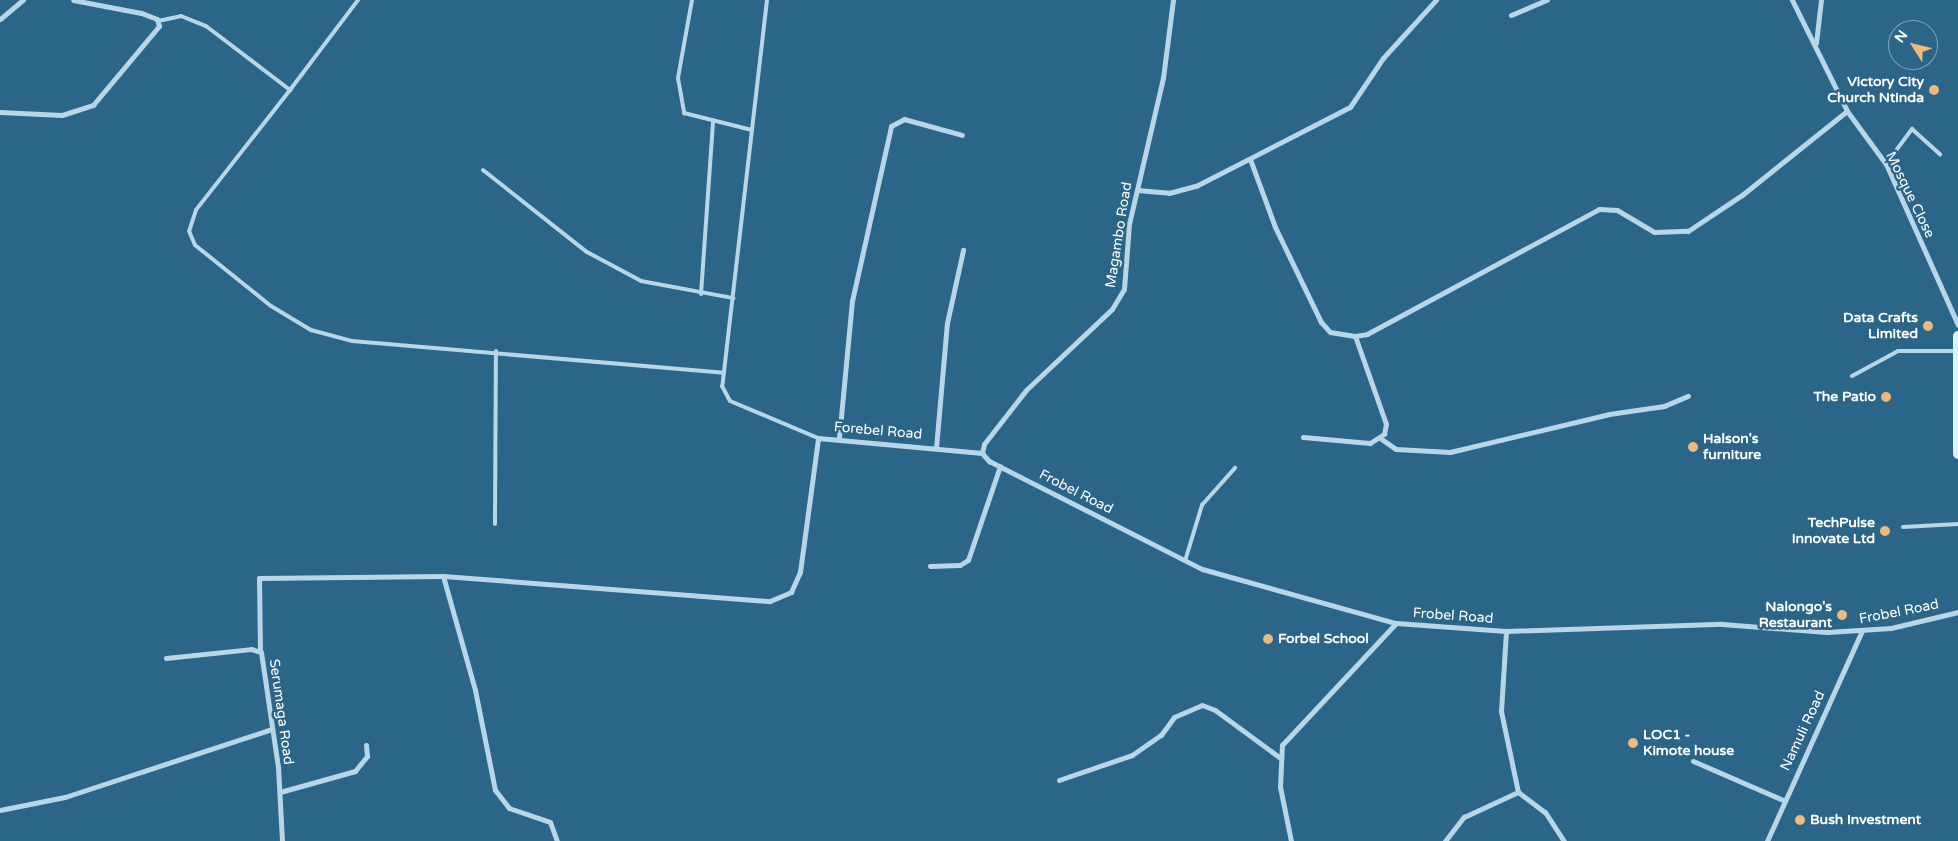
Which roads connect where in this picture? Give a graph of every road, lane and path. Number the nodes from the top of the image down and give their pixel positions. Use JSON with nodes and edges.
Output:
{"nodes":[{"id":1,"x":23,"y":0,"type":"edge"},
{"id":2,"x":73,"y":0,"type":"edge"},
{"id":3,"x":358,"y":0,"type":"edge"},
{"id":4,"x":692,"y":0,"type":"edge"},
{"id":5,"x":767,"y":0,"type":"edge"},
{"id":6,"x":1173,"y":0,"type":"edge"},
{"id":7,"x":1436,"y":0,"type":"edge"},
{"id":8,"x":1546,"y":0,"type":"edge"},
{"id":9,"x":1792,"y":0,"type":"edge"},
{"id":10,"x":1821,"y":0,"type":"edge"},
{"id":11,"x":1511,"y":15,"type":"dead end"},
{"id":12,"x":0,"y":19,"type":"edge"},
{"id":13,"x":158,"y":21,"type":"junction"},
{"id":14,"x":1816,"y":44,"type":"junction"},
{"id":15,"x":290,"y":90,"type":"junction"},
{"id":16,"x":1847,"y":111,"type":"junction"},
{"id":17,"x":0,"y":112,"type":"edge"},
{"id":18,"x":713,"y":122,"type":"junction"},
{"id":19,"x":752,"y":130,"type":"junction"},
{"id":20,"x":962,"y":135,"type":"dead end"},
{"id":21,"x":1940,"y":154,"type":"dead end"},
{"id":22,"x":1250,"y":159,"type":"junction"},
{"id":23,"x":1886,"y":164,"type":"junction"},
{"id":24,"x":484,"y":170,"type":"dead end"},
{"id":25,"x":1137,"y":190,"type":"junction"},
{"id":26,"x":963,"y":250,"type":"dead end"},
{"id":27,"x":701,"y":294,"type":"junction"},
{"id":28,"x":732,"y":298,"type":"junction"},
{"id":29,"x":1958,"y":325,"type":"edge"},
{"id":30,"x":1355,"y":336,"type":"junction"},
{"id":31,"x":1958,"y":336,"type":"edge"},
{"id":32,"x":496,"y":351,"type":"junction"},
{"id":33,"x":1956,"y":351,"type":"junction"},
{"id":34,"x":724,"y":373,"type":"junction"},
{"id":35,"x":1852,"y":376,"type":"dead end"},
{"id":36,"x":1688,"y":396,"type":"dead end"},
{"id":37,"x":1956,"y":435,"type":"edge"},
{"id":38,"x":1303,"y":437,"type":"dead end"},
{"id":39,"x":818,"y":438,"type":"junction"},
{"id":40,"x":839,"y":438,"type":"junction"},
{"id":41,"x":1380,"y":438,"type":"junction"},
{"id":42,"x":936,"y":448,"type":"junction"},
{"id":43,"x":982,"y":453,"type":"junction"},
{"id":44,"x":1958,"y":454,"type":"edge"},
{"id":45,"x":1000,"y":466,"type":"junction"},
{"id":46,"x":1235,"y":468,"type":"dead end"},
{"id":47,"x":495,"y":524,"type":"dead end"},
{"id":48,"x":1958,"y":524,"type":"edge"},
{"id":49,"x":1903,"y":527,"type":"dead end"},
{"id":50,"x":1185,"y":561,"type":"junction"},
{"id":51,"x":930,"y":566,"type":"dead end"},
{"id":52,"x":443,"y":576,"type":"junction"},
{"id":53,"x":1958,"y":612,"type":"edge"},
{"id":54,"x":1396,"y":623,"type":"junction"},
{"id":55,"x":1506,"y":631,"type":"junction"},
{"id":56,"x":1862,"y":632,"type":"junction"},
{"id":57,"x":260,"y":651,"type":"junction"},
{"id":58,"x":166,"y":658,"type":"dead end"},
{"id":59,"x":272,"y":729,"type":"junction"},
{"id":60,"x":366,"y":745,"type":"dead end"},
{"id":61,"x":1279,"y":756,"type":"junction"},
{"id":62,"x":1693,"y":761,"type":"dead end"},
{"id":63,"x":1059,"y":780,"type":"dead end"},
{"id":64,"x":280,"y":792,"type":"junction"},
{"id":65,"x":1518,"y":792,"type":"junction"},
{"id":66,"x":1784,"y":800,"type":"junction"},
{"id":67,"x":0,"y":810,"type":"edge"},
{"id":68,"x":282,"y":841,"type":"edge"},
{"id":69,"x":558,"y":841,"type":"edge"},
{"id":70,"x":1291,"y":841,"type":"edge"},
{"id":71,"x":1445,"y":841,"type":"edge"},
{"id":72,"x":1564,"y":841,"type":"edge"},
{"id":73,"x":1767,"y":841,"type":"edge"}],
"edges":[{"from":1,"to":12,"type":"street"},
{"from":2,"to":13,"type":"street"},
{"from":3,"to":15,"type":"lane"},
{"from":4,"to":18,"type":"lane"},
{"from":5,"to":19,"type":"lane"},
{"from":6,"to":25,"type":"street","name":"Magambo Road"},
{"from":7,"to":22,"type":"street"},
{"from":8,"to":11,"type":"street"},
{"from":9,"to":14,"type":"street","name":"Mosque Close"},
{"from":10,"to":14,"type":"street"},
{"from":13,"to":15,"type":"lane"},
{"from":13,"to":17,"type":"street"},
{"from":14,"to":16,"type":"street","name":"Mosque Close"},
{"from":15,"to":32,"type":"lane"},
{"from":16,"to":23,"type":"street","name":"Mosque Close"},
{"from":16,"to":30,"type":"street"},
{"from":18,"to":19,"type":"lane"},
{"from":18,"to":27,"type":"lane"},
{"from":19,"to":28,"type":"lane"},
{"from":20,"to":40,"type":"street"},
{"from":21,"to":23,"type":"lane"},
{"from":22,"to":25,"type":"street"},
{"from":22,"to":30,"type":"street"},
{"from":23,"to":29,"type":"street","name":"Mosque Close"},
{"from":24,"to":27,"type":"lane"},
{"from":25,"to":43,"type":"street","name":"Magambo Road"},
{"from":26,"to":42,"type":"street"},
{"from":27,"to":28,"type":"lane"},
{"from":28,"to":34,"type":"lane"},
{"from":30,"to":41,"type":"street"},
{"from":31,"to":33,"type":"main road"},
{"from":32,"to":34,"type":"lane"},
{"from":32,"to":47,"type":"lane"},
{"from":33,"to":35,"type":"lane"},
{"from":33,"to":37,"type":"main road"},
{"from":34,"to":39,"type":"lane"},
{"from":36,"to":41,"type":"street"},
{"from":37,"to":44,"type":"main road"},
{"from":38,"to":41,"type":"street"},
{"from":39,"to":40,"type":"street","name":"Forebel Road"},
{"from":39,"to":52,"type":"street","name":"Forebel Road"},
{"from":40,"to":42,"type":"street","name":"Forebel Road"},
{"from":42,"to":43,"type":"street","name":"Forebel Road"},
{"from":43,"to":45,"type":"street","name":"Frobel Road"},
{"from":45,"to":50,"type":"street","name":"Frobel Road"},
{"from":45,"to":51,"type":"street"},
{"from":46,"to":50,"type":"lane"},
{"from":48,"to":49,"type":"lane"},
{"from":50,"to":54,"type":"street","name":"Frobel Road"},
{"from":52,"to":57,"type":"street"},
{"from":52,"to":69,"type":"street"},
{"from":53,"to":56,"type":"street","name":"Frobel Road"},
{"from":54,"to":55,"type":"street","name":"Frobel Road"},
{"from":54,"to":61,"type":"street"},
{"from":55,"to":56,"type":"street","name":"Frobel Road"},
{"from":55,"to":65,"type":"street"},
{"from":56,"to":66,"type":"street","name":"Namuli Road"},
{"from":57,"to":58,"type":"street","name":"Serumaga Road"},
{"from":57,"to":59,"type":"street","name":"Serumaga Road"},
{"from":59,"to":64,"type":"street","name":"Serumaga Road"},
{"from":59,"to":67,"type":"street"},
{"from":60,"to":64,"type":"street"},
{"from":61,"to":63,"type":"street"},
{"from":61,"to":70,"type":"street"},
{"from":62,"to":66,"type":"street"},
{"from":64,"to":68,"type":"street","name":"Serumaga Road"},
{"from":65,"to":71,"type":"street"},
{"from":65,"to":72,"type":"street"},
{"from":66,"to":73,"type":"street","name":"Namuli Road"}]}
